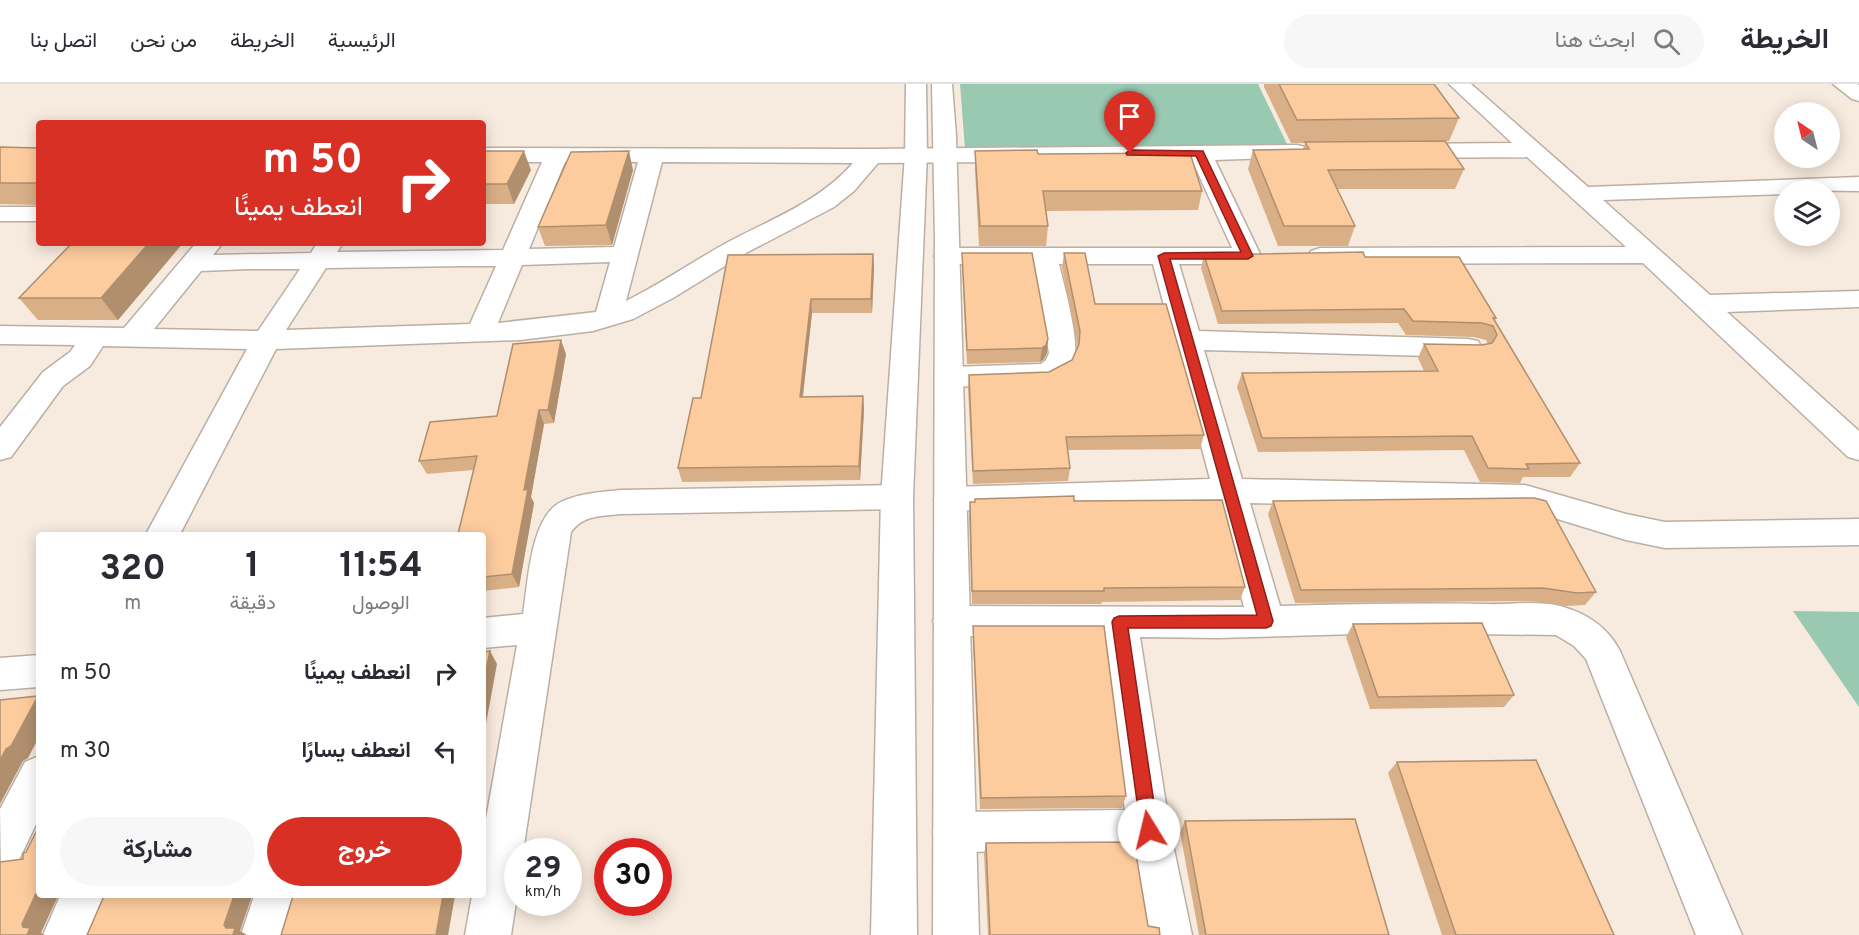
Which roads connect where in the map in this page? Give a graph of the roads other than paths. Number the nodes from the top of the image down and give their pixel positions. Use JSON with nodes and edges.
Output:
{"nodes":[{"id":1,"x":916,"y":84,"type":"edge"},
{"id":2,"x":942,"y":84,"type":"edge"},
{"id":3,"x":1459,"y":84,"type":"edge"},
{"id":4,"x":1843,"y":84,"type":"edge"},
{"id":5,"x":1859,"y":95,"type":"edge"},
{"id":6,"x":1532,"y":150,"type":"junction"},
{"id":7,"x":1389,"y":151,"type":"edge"},
{"id":8,"x":1318,"y":152,"type":"edge"},
{"id":9,"x":1200,"y":153,"type":"junction"},
{"id":10,"x":931,"y":154,"type":"junction"},
{"id":11,"x":486,"y":155,"type":"edge"},
{"id":12,"x":557,"y":155,"type":"junction"},
{"id":13,"x":652,"y":155,"type":"junction"},
{"id":14,"x":871,"y":156,"type":"junction"},
{"id":15,"x":1859,"y":184,"type":"edge"},
{"id":16,"x":1582,"y":194,"type":"junction"},
{"id":17,"x":0,"y":214,"type":"edge"},
{"id":18,"x":36,"y":214,"type":"edge"},
{"id":19,"x":325,"y":251,"type":"edge"},
{"id":20,"x":212,"y":253,"type":"edge"},
{"id":21,"x":626,"y":254,"type":"junction"},
{"id":22,"x":1650,"y":255,"type":"junction"},
{"id":23,"x":946,"y":256,"type":"junction"},
{"id":24,"x":1164,"y":256,"type":"junction"},
{"id":25,"x":1271,"y":256,"type":"junction"},
{"id":26,"x":1045,"y":257,"type":"junction"},
{"id":27,"x":514,"y":258,"type":"junction"},
{"id":28,"x":1859,"y":299,"type":"edge"},
{"id":29,"x":1702,"y":304,"type":"junction"},
{"id":30,"x":28,"y":310,"type":"edge"},
{"id":31,"x":608,"y":318,"type":"junction"},
{"id":32,"x":480,"y":333,"type":"junction"},
{"id":33,"x":3,"y":335,"type":"edge"},
{"id":34,"x":95,"y":337,"type":"junction"},
{"id":35,"x":143,"y":338,"type":"junction"},
{"id":36,"x":266,"y":340,"type":"junction"},
{"id":37,"x":1188,"y":340,"type":"junction"},
{"id":38,"x":1474,"y":348,"type":"edge"},
{"id":39,"x":951,"y":377,"type":"junction"},
{"id":40,"x":0,"y":449,"type":"edge"},
{"id":41,"x":1859,"y":449,"type":"edge"},
{"id":42,"x":1229,"y":491,"type":"junction"},
{"id":43,"x":897,"y":497,"type":"junction"},
{"id":44,"x":950,"y":499,"type":"junction"},
{"id":45,"x":164,"y":532,"type":"edge"},
{"id":46,"x":1859,"y":532,"type":"edge"},
{"id":47,"x":951,"y":621,"type":"junction"},
{"id":48,"x":1266,"y":621,"type":"junction"},
{"id":49,"x":1119,"y":622,"type":"junction"},
{"id":50,"x":538,"y":628,"type":"junction"},
{"id":51,"x":486,"y":633,"type":"edge"},
{"id":52,"x":36,"y":671,"type":"edge"},
{"id":53,"x":0,"y":674,"type":"edge"},
{"id":54,"x":36,"y":780,"type":"edge"},
{"id":55,"x":497,"y":798,"type":"edge"},
{"id":56,"x":1149,"y":830,"type":"junction"},
{"id":57,"x":954,"y":832,"type":"junction"},
{"id":58,"x":36,"y":847,"type":"edge"},
{"id":59,"x":0,"y":851,"type":"edge"},
{"id":60,"x":81,"y":898,"type":"edge"},
{"id":61,"x":275,"y":898,"type":"edge"},
{"id":62,"x":66,"y":935,"type":"edge"},
{"id":63,"x":264,"y":935,"type":"edge"},
{"id":64,"x":488,"y":935,"type":"edge"},
{"id":65,"x":894,"y":935,"type":"edge"},
{"id":66,"x":956,"y":935,"type":"edge"},
{"id":67,"x":1169,"y":935,"type":"edge"},
{"id":68,"x":1719,"y":935,"type":"edge"}],
"edges":[{"from":1,"to":10,"type":"street"},
{"from":2,"to":10,"type":"street"},
{"from":3,"to":6,"type":"street"},
{"from":4,"to":5,"type":"street"},
{"from":6,"to":7,"type":"street"},
{"from":6,"to":16,"type":"street"},
{"from":8,"to":9,"type":"street"},
{"from":9,"to":10,"type":"street"},
{"from":9,"to":25,"type":"street"},
{"from":10,"to":14,"type":"street"},
{"from":10,"to":23,"type":"street"},
{"from":10,"to":43,"type":"street"},
{"from":11,"to":12,"type":"street"},
{"from":12,"to":13,"type":"street"},
{"from":12,"to":27,"type":"street"},
{"from":13,"to":14,"type":"street"},
{"from":13,"to":21,"type":"street"},
{"from":14,"to":31,"type":"street"},
{"from":15,"to":16,"type":"street"},
{"from":16,"to":22,"type":"street"},
{"from":17,"to":18,"type":"street"},
{"from":19,"to":20,"type":"street"},
{"from":19,"to":27,"type":"street"},
{"from":19,"to":36,"type":"street"},
{"from":20,"to":35,"type":"street"},
{"from":21,"to":27,"type":"street"},
{"from":21,"to":31,"type":"street"},
{"from":22,"to":25,"type":"street"},
{"from":22,"to":29,"type":"street"},
{"from":23,"to":26,"type":"street"},
{"from":23,"to":39,"type":"street"},
{"from":24,"to":25,"type":"street"},
{"from":24,"to":26,"type":"street"},
{"from":24,"to":37,"type":"street"},
{"from":26,"to":39,"type":"street"},
{"from":27,"to":32,"type":"street"},
{"from":28,"to":29,"type":"street"},
{"from":29,"to":41,"type":"street"},
{"from":30,"to":33,"type":"street"},
{"from":31,"to":32,"type":"street"},
{"from":32,"to":36,"type":"street"},
{"from":33,"to":34,"type":"street"},
{"from":34,"to":35,"type":"street"},
{"from":34,"to":40,"type":"street"},
{"from":35,"to":36,"type":"street"},
{"from":36,"to":45,"type":"street"},
{"from":37,"to":38,"type":"street"},
{"from":37,"to":42,"type":"street"},
{"from":39,"to":44,"type":"street"},
{"from":42,"to":44,"type":"street"},
{"from":42,"to":46,"type":"street"},
{"from":42,"to":48,"type":"street"},
{"from":43,"to":50,"type":"street"},
{"from":43,"to":65,"type":"street"},
{"from":44,"to":47,"type":"street"},
{"from":47,"to":49,"type":"street"},
{"from":47,"to":57,"type":"street"},
{"from":48,"to":49,"type":"street"},
{"from":48,"to":68,"type":"street"},
{"from":49,"to":56,"type":"street"},
{"from":50,"to":51,"type":"street"},
{"from":50,"to":55,"type":"street"},
{"from":52,"to":53,"type":"street"},
{"from":54,"to":59,"type":"street"},
{"from":55,"to":64,"type":"street"},
{"from":56,"to":57,"type":"street"},
{"from":56,"to":67,"type":"street"},
{"from":57,"to":66,"type":"street"},
{"from":58,"to":59,"type":"street"},
{"from":60,"to":62,"type":"street"},
{"from":61,"to":63,"type":"street"}]}
